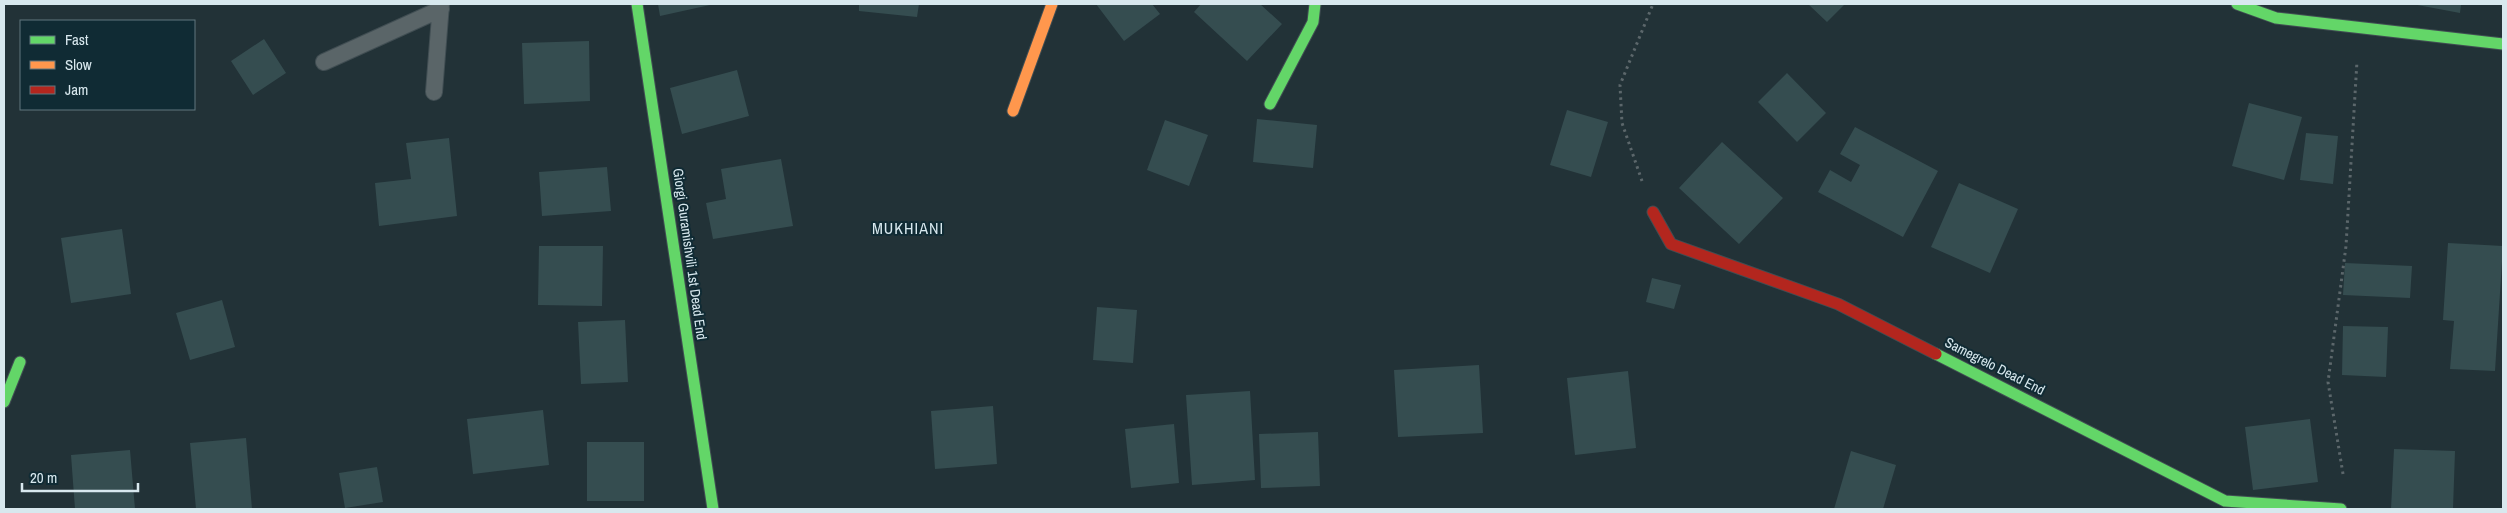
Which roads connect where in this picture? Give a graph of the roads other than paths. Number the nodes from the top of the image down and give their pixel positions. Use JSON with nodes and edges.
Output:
{"nodes":[{"id":1,"x":637,"y":4,"type":"edge"},
{"id":2,"x":1052,"y":4,"type":"edge"},
{"id":3,"x":1315,"y":4,"type":"edge"},
{"id":4,"x":2237,"y":4,"type":"edge"},
{"id":5,"x":441,"y":7,"type":"edge"},
{"id":6,"x":2503,"y":44,"type":"edge"},
{"id":7,"x":324,"y":62,"type":"dead end"},
{"id":8,"x":434,"y":92,"type":"dead end"},
{"id":9,"x":1270,"y":104,"type":"dead end"},
{"id":10,"x":1013,"y":111,"type":"dead end"},
{"id":11,"x":1653,"y":212,"type":"road end"},
{"id":12,"x":20,"y":362,"type":"dead end"},
{"id":13,"x":4,"y":402,"type":"edge"},
{"id":14,"x":713,"y":509,"type":"edge"},
{"id":15,"x":2342,"y":509,"type":"edge"}],
"edges":[{"from":1,"to":14,"type":"street","name":"Giorgi Guramishvili 1st Dead End"},
{"from":2,"to":10,"type":"street"},
{"from":3,"to":9,"type":"street"},
{"from":4,"to":6,"type":"street"},
{"from":5,"to":7,"type":"lane"},
{"from":5,"to":8,"type":"lane"},
{"from":11,"to":15,"type":"street","name":"Samegrelo Dead End"},
{"from":12,"to":13,"type":"street"}]}
